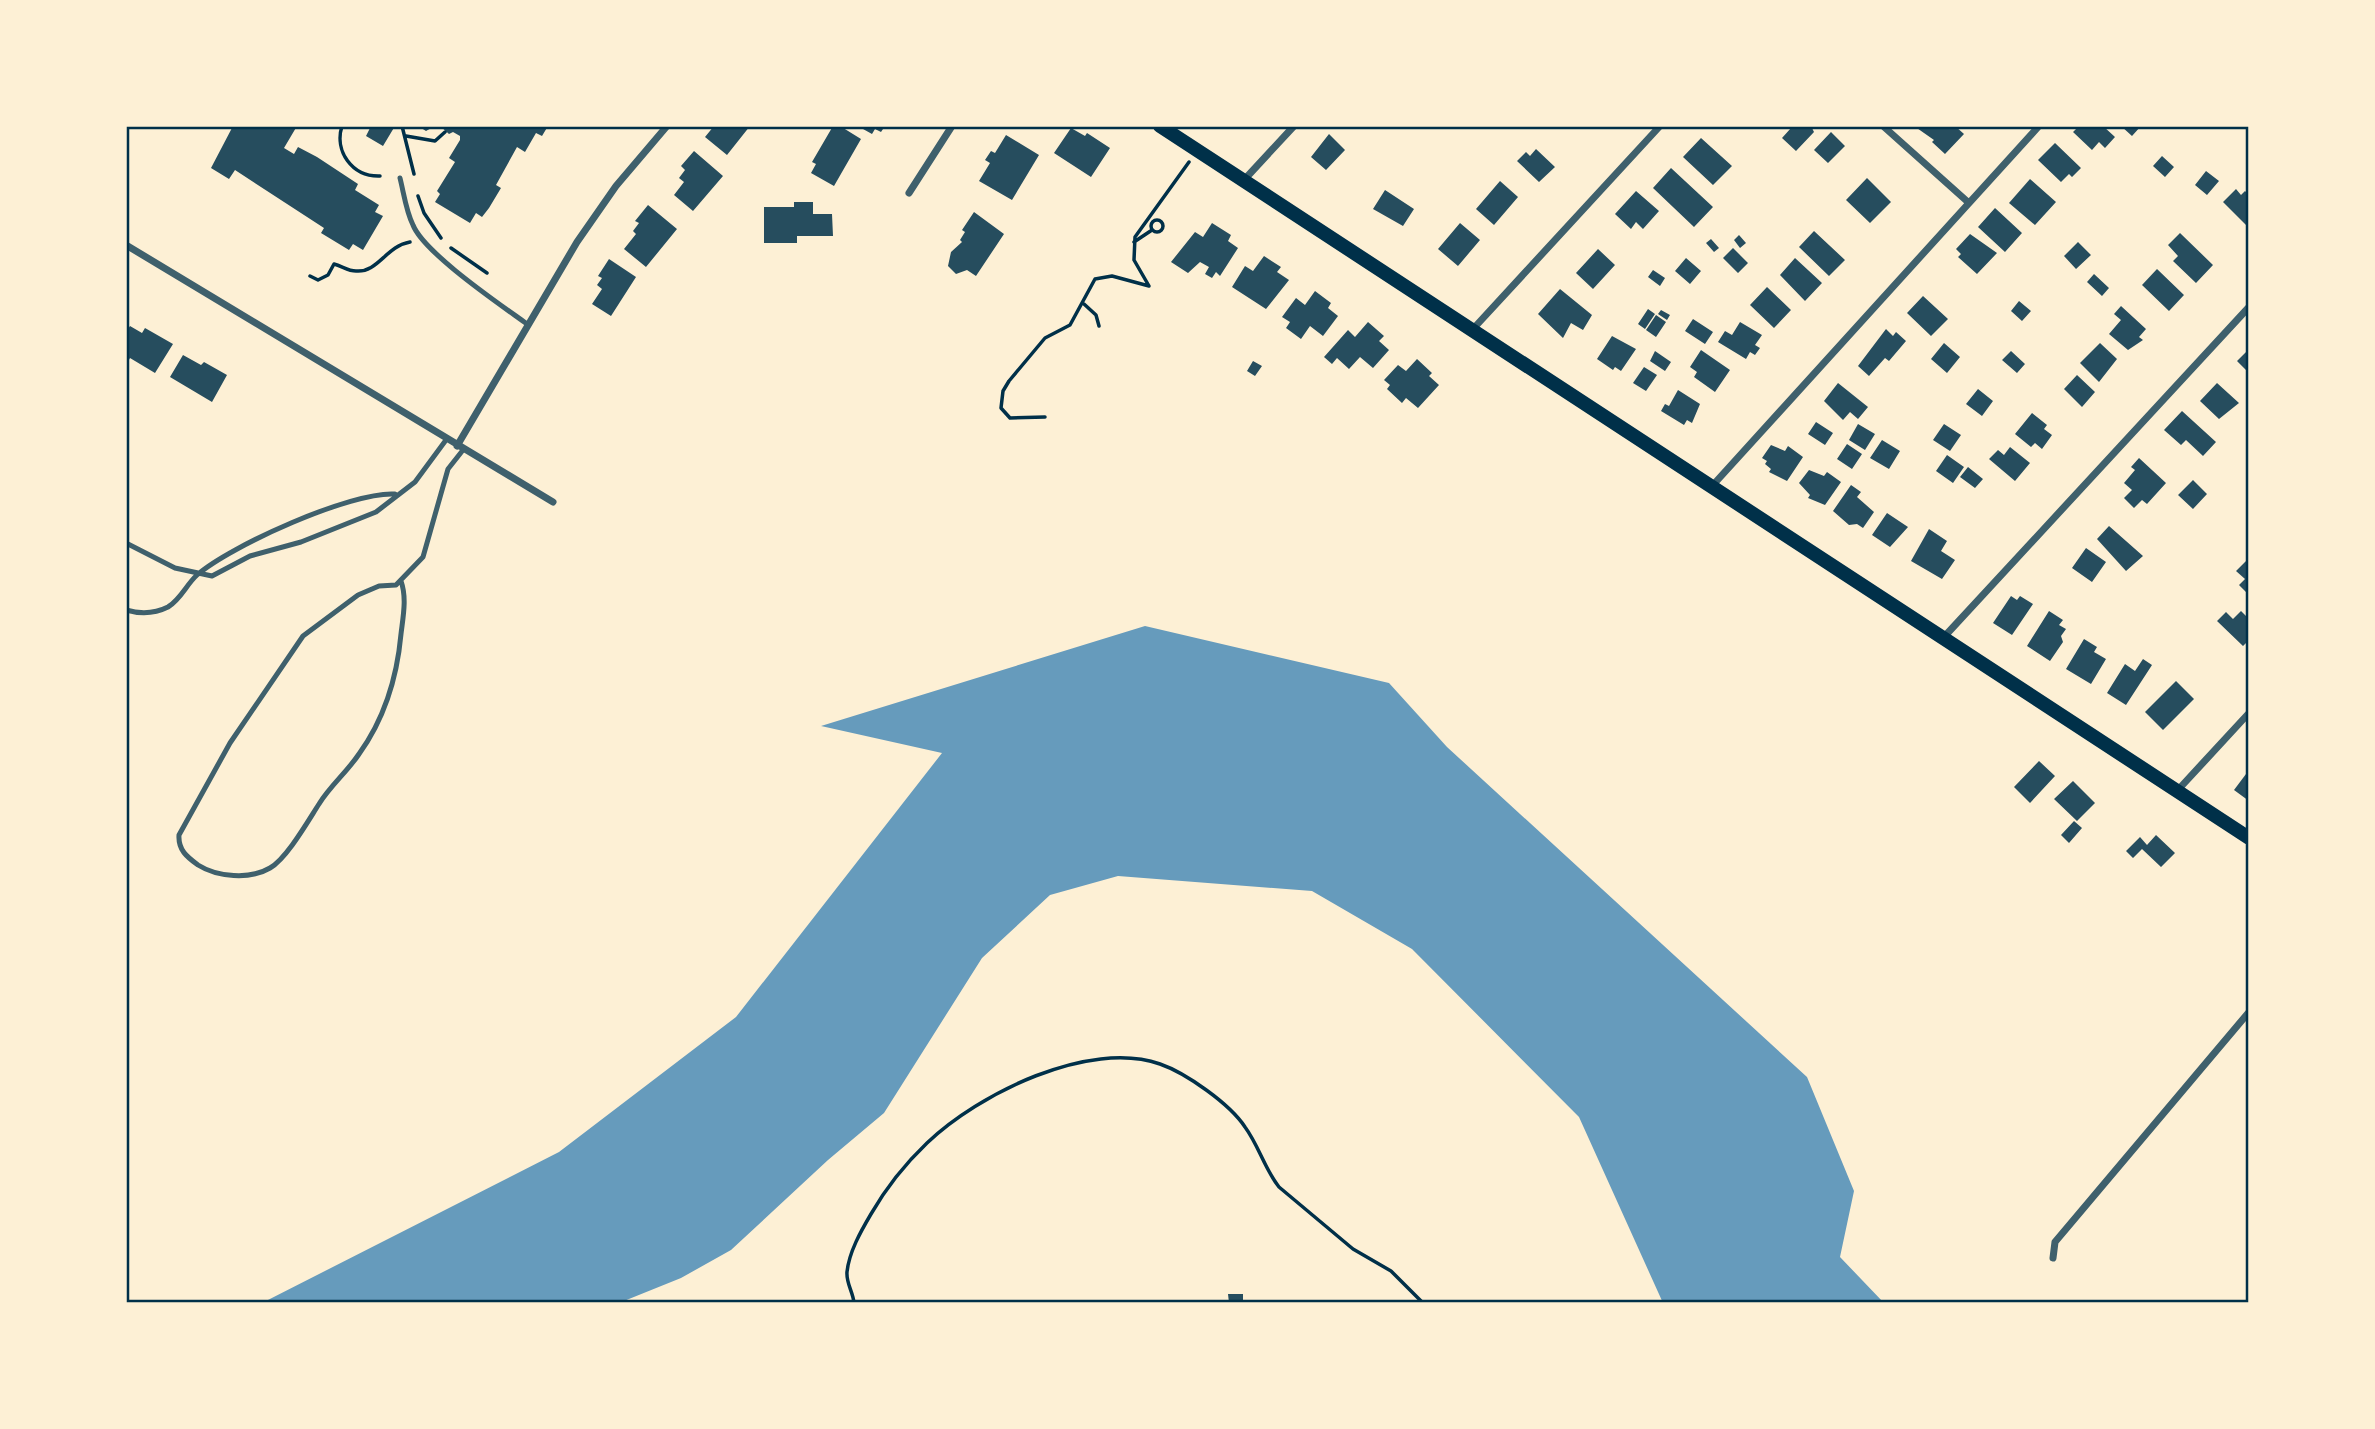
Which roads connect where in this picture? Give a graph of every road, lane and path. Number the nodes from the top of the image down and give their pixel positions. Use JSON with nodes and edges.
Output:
{"nodes":[{"id":1,"x":342,"y":126,"type":"edge"},
{"id":2,"x":402,"y":126,"type":"edge"},
{"id":3,"x":667,"y":126,"type":"edge"},
{"id":4,"x":952,"y":126,"type":"edge"},
{"id":5,"x":1160,"y":126,"type":"edge"},
{"id":6,"x":1294,"y":126,"type":"edge"},
{"id":7,"x":1660,"y":126,"type":"edge"},
{"id":8,"x":1883,"y":126,"type":"edge"},
{"id":9,"x":2039,"y":126,"type":"edge"},
{"id":10,"x":445,"y":132,"type":"dead end"},
{"id":11,"x":405,"y":136,"type":"junction"},
{"id":12,"x":1198,"y":150,"type":"junction"},
{"id":13,"x":380,"y":176,"type":"dead end"},
{"id":14,"x":400,"y":178,"type":"dead end"},
{"id":15,"x":1244,"y":180,"type":"junction"},
{"id":16,"x":416,"y":183,"type":"dead end"},
{"id":17,"x":909,"y":193,"type":"dead end"},
{"id":18,"x":418,"y":195,"type":"dead end"},
{"id":19,"x":1969,"y":203,"type":"junction"},
{"id":20,"x":1150,"y":216,"type":"junction"},
{"id":21,"x":1154,"y":220,"type":"junction"},
{"id":22,"x":1152,"y":230,"type":"junction"},
{"id":23,"x":423,"y":241,"type":"junction"},
{"id":24,"x":1134,"y":242,"type":"junction"},
{"id":25,"x":126,"y":245,"type":"edge"},
{"id":26,"x":487,"y":273,"type":"dead end"},
{"id":27,"x":310,"y":276,"type":"dead end"},
{"id":28,"x":1084,"y":304,"type":"junction"},
{"id":29,"x":2249,"y":307,"type":"edge"},
{"id":30,"x":527,"y":324,"type":"junction"},
{"id":31,"x":1099,"y":326,"type":"dead end"},
{"id":32,"x":1473,"y":329,"type":"junction"},
{"id":33,"x":1045,"y":416,"type":"dead end"},
{"id":34,"x":446,"y":440,"type":"junction"},
{"id":35,"x":460,"y":448,"type":"junction"},
{"id":36,"x":1713,"y":485,"type":"junction"},
{"id":37,"x":395,"y":495,"type":"junction"},
{"id":38,"x":553,"y":502,"type":"dead end"},
{"id":39,"x":126,"y":543,"type":"edge"},
{"id":40,"x":199,"y":573,"type":"junction"},
{"id":41,"x":401,"y":581,"type":"junction"},
{"id":42,"x":126,"y":610,"type":"edge"},
{"id":43,"x":1944,"y":637,"type":"junction"},
{"id":44,"x":2249,"y":713,"type":"edge"},
{"id":45,"x":2177,"y":791,"type":"junction"},
{"id":46,"x":2249,"y":838,"type":"edge"},
{"id":47,"x":2249,"y":1012,"type":"edge"},
{"id":48,"x":2053,"y":1258,"type":"dead end"},
{"id":49,"x":854,"y":1303,"type":"edge"},
{"id":50,"x":1423,"y":1303,"type":"edge"}],
"edges":[{"from":1,"to":13,"type":"path"},
{"from":2,"to":11,"type":"path"},
{"from":3,"to":30,"type":"street"},
{"from":4,"to":17,"type":"street"},
{"from":5,"to":12,"type":"main road"},
{"from":6,"to":15,"type":"street"},
{"from":7,"to":32,"type":"street"},
{"from":8,"to":19,"type":"street"},
{"from":9,"to":19,"type":"street"},
{"from":10,"to":11,"type":"path"},
{"from":11,"to":16,"type":"path"},
{"from":12,"to":15,"type":"main road"},
{"from":12,"to":20,"type":"path"},
{"from":14,"to":23,"type":"lane"},
{"from":15,"to":32,"type":"main road"},
{"from":18,"to":26,"type":"path"},
{"from":19,"to":36,"type":"street"},
{"from":20,"to":21,"type":"path"},
{"from":20,"to":24,"type":"path"},
{"from":21,"to":22,"type":"path"},
{"from":21,"to":22,"type":"path"},
{"from":22,"to":24,"type":"path"},
{"from":23,"to":27,"type":"path"},
{"from":23,"to":30,"type":"lane"},
{"from":24,"to":28,"type":"path"},
{"from":25,"to":34,"type":"street"},
{"from":28,"to":31,"type":"path"},
{"from":28,"to":33,"type":"path"},
{"from":29,"to":43,"type":"street"},
{"from":30,"to":35,"type":"street"},
{"from":32,"to":36,"type":"main road"},
{"from":34,"to":35,"type":"street"},
{"from":34,"to":37,"type":"lane"},
{"from":35,"to":38,"type":"street"},
{"from":35,"to":41,"type":"lane"},
{"from":36,"to":43,"type":"main road"},
{"from":37,"to":40,"type":"lane"},
{"from":37,"to":40,"type":"lane"},
{"from":39,"to":40,"type":"lane"},
{"from":40,"to":42,"type":"lane"},
{"from":41,"to":41,"type":"lane"},
{"from":43,"to":45,"type":"main road"},
{"from":44,"to":45,"type":"street"},
{"from":45,"to":46,"type":"main road"},
{"from":47,"to":48,"type":"street"},
{"from":49,"to":50,"type":"path"}]}
